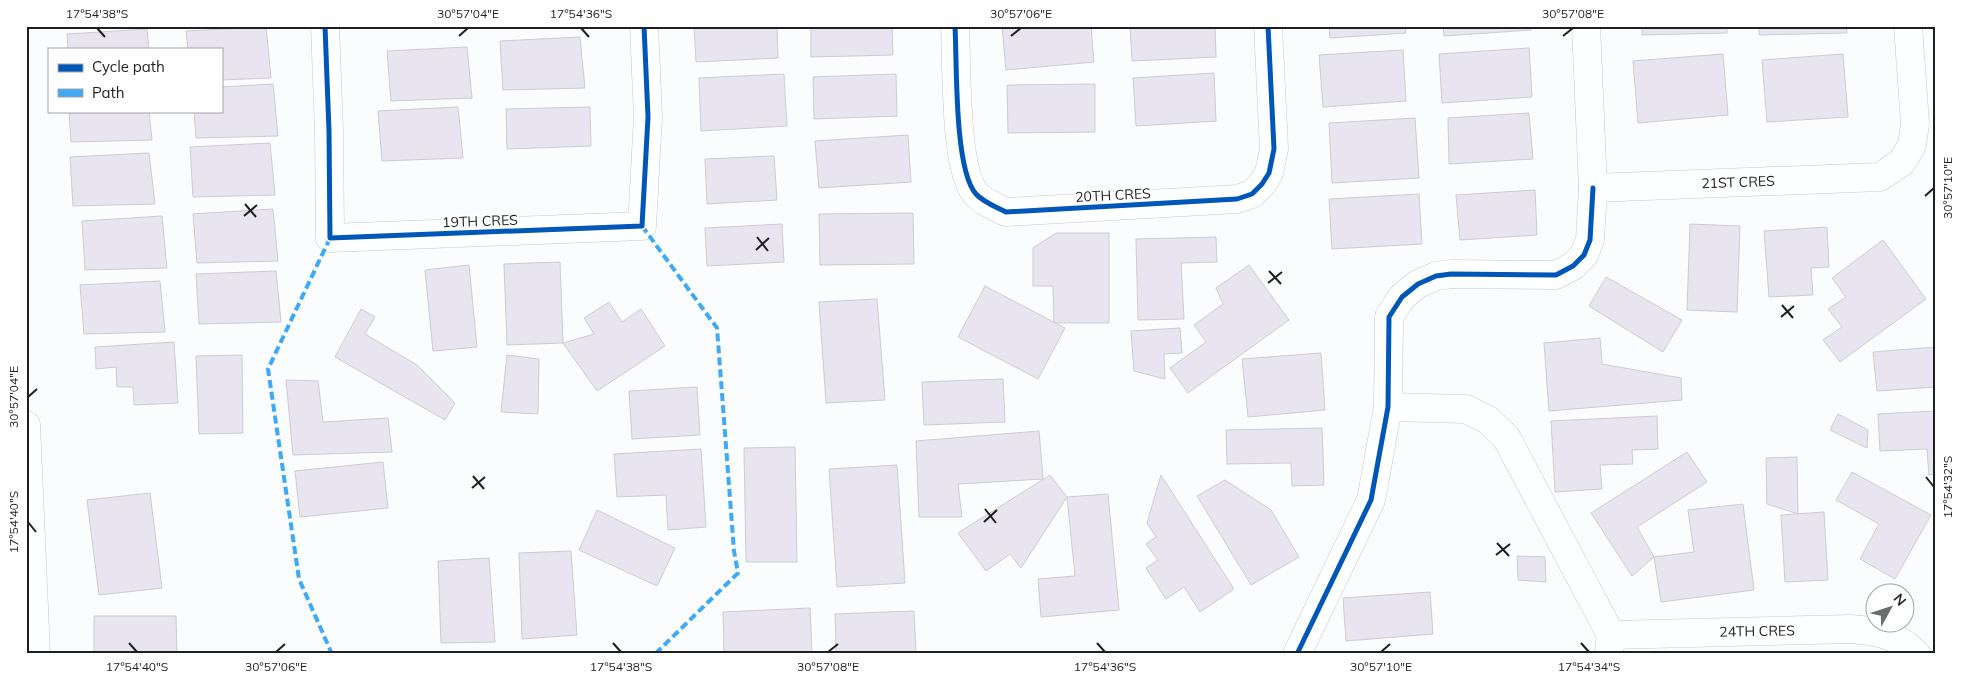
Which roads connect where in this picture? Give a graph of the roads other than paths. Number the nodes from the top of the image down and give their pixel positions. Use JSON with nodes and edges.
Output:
{"nodes":[{"id":1,"x":325,"y":26,"type":"edge"},
{"id":2,"x":644,"y":26,"type":"edge"},
{"id":3,"x":955,"y":26,"type":"edge"},
{"id":4,"x":1268,"y":26,"type":"edge"},
{"id":5,"x":1586,"y":26,"type":"edge"},
{"id":6,"x":1908,"y":26,"type":"edge"},
{"id":7,"x":1593,"y":188,"type":"junction"},
{"id":8,"x":1388,"y":407,"type":"junction"},
{"id":9,"x":26,"y":425,"type":"edge"},
{"id":10,"x":1610,"y":644,"type":"edge"},
{"id":11,"x":36,"y":654,"type":"edge"},
{"id":12,"x":1297,"y":654,"type":"edge"},
{"id":13,"x":1916,"y":654,"type":"edge"}],
"edges":[{"from":1,"to":2,"type":"street","name":"19TH CRES"},
{"from":3,"to":4,"type":"street","name":"20TH CRES"},
{"from":5,"to":7,"type":"street"},
{"from":6,"to":7,"type":"street","name":"21ST CRES"},
{"from":7,"to":8,"type":"street"},
{"from":8,"to":10,"type":"street"},
{"from":8,"to":12,"type":"street"},
{"from":9,"to":11,"type":"street"},
{"from":10,"to":13,"type":"street","name":"24TH CRES"}]}
